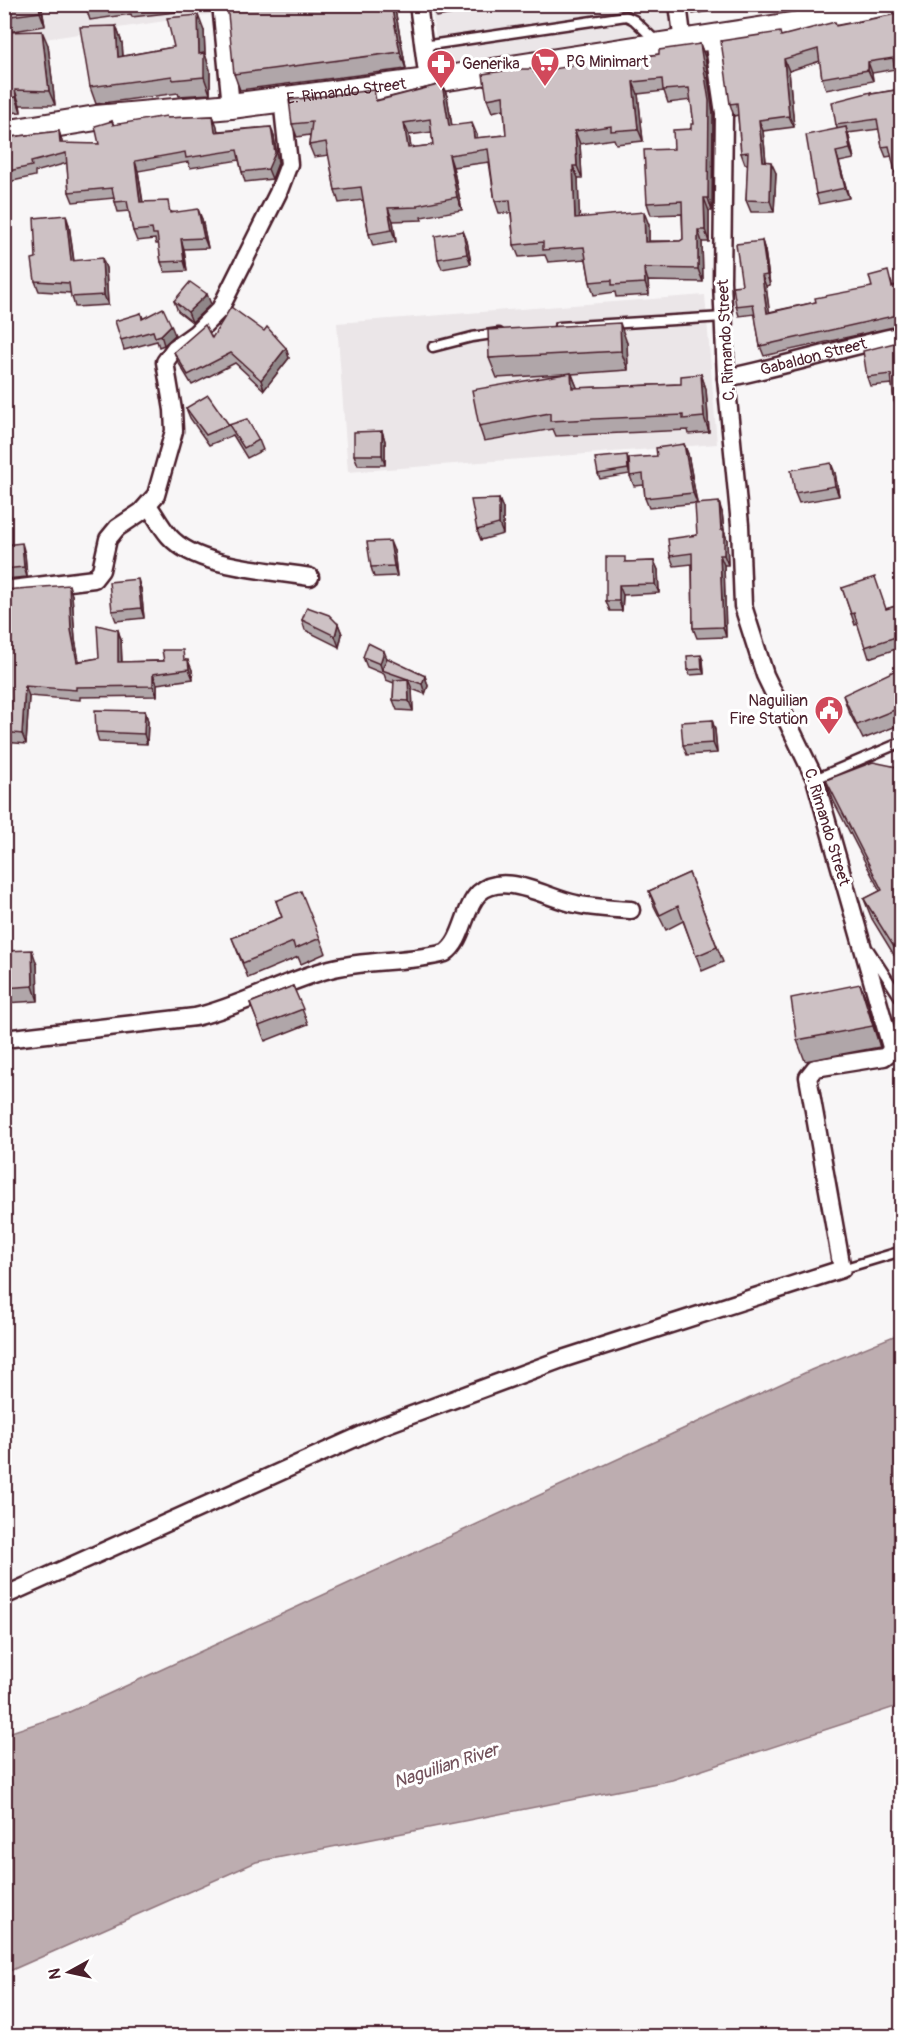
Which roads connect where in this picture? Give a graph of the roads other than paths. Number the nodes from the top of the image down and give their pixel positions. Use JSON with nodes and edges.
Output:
{"nodes":[{"id":1,"x":221,"y":4,"type":"edge"},
{"id":2,"x":418,"y":4,"type":"edge"},
{"id":3,"x":678,"y":4,"type":"edge"},
{"id":4,"x":902,"y":8,"type":"edge"},
{"id":5,"x":713,"y":39,"type":"junction"},
{"id":6,"x":672,"y":45,"type":"junction"},
{"id":7,"x":423,"y":46,"type":"junction"},
{"id":8,"x":428,"y":81,"type":"junction"},
{"id":9,"x":282,"y":99,"type":"junction"},
{"id":10,"x":231,"y":106,"type":"junction"},
{"id":11,"x":4,"y":133,"type":"edge"},
{"id":12,"x":724,"y":317,"type":"junction"},
{"id":13,"x":552,"y":328,"type":"edge"},
{"id":14,"x":507,"y":332,"type":"edge"},
{"id":15,"x":902,"y":335,"type":"edge"},
{"id":16,"x":433,"y":347,"type":"dead end"},
{"id":17,"x":726,"y":378,"type":"junction"},
{"id":18,"x":148,"y":505,"type":"junction"},
{"id":19,"x":310,"y":577,"type":"dead end"},
{"id":20,"x":4,"y":590,"type":"edge"},
{"id":21,"x":902,"y":742,"type":"edge"},
{"id":22,"x":847,"y":767,"type":"junction"},
{"id":23,"x":866,"y":771,"type":"edge"},
{"id":24,"x":815,"y":779,"type":"junction"},
{"id":25,"x":631,"y":910,"type":"dead end"},
{"id":26,"x":859,"y":934,"type":"junction"},
{"id":27,"x":902,"y":1001,"type":"edge"},
{"id":28,"x":4,"y":1039,"type":"edge"},
{"id":29,"x":902,"y":1251,"type":"edge"},
{"id":30,"x":842,"y":1269,"type":"junction"},
{"id":31,"x":4,"y":1596,"type":"edge"}],
"edges":[{"from":1,"to":10,"type":"street"},
{"from":2,"to":7,"type":"street"},
{"from":3,"to":6,"type":"street"},
{"from":4,"to":5,"type":"street","name":"E. Rimando Street"},
{"from":5,"to":6,"type":"street","name":"E. Rimando Street"},
{"from":5,"to":12,"type":"street","name":"C. Rimando Street"},
{"from":6,"to":7,"type":"lane"},
{"from":6,"to":8,"type":"street","name":"E. Rimando Street"},
{"from":7,"to":8,"type":"street"},
{"from":8,"to":9,"type":"street","name":"E. Rimando Street"},
{"from":9,"to":10,"type":"street","name":"E. Rimando Street"},
{"from":9,"to":18,"type":"street"},
{"from":10,"to":11,"type":"street","name":"E. Rimando Street"},
{"from":12,"to":13,"type":"lane"},
{"from":12,"to":17,"type":"street","name":"C. Rimando Street"},
{"from":14,"to":16,"type":"lane"},
{"from":15,"to":17,"type":"street","name":"Gabaldon Street"},
{"from":17,"to":24,"type":"street","name":"C. Rimando Street"},
{"from":18,"to":19,"type":"street"},
{"from":18,"to":20,"type":"street"},
{"from":21,"to":22,"type":"lane"},
{"from":22,"to":23,"type":"lane"},
{"from":22,"to":24,"type":"lane"},
{"from":24,"to":26,"type":"street","name":"C. Rimando Street"},
{"from":25,"to":28,"type":"street"},
{"from":26,"to":27,"type":"lane"},
{"from":26,"to":30,"type":"street","name":"C. Rimando Street"},
{"from":29,"to":30,"type":"lane"},
{"from":30,"to":31,"type":"street"}]}
